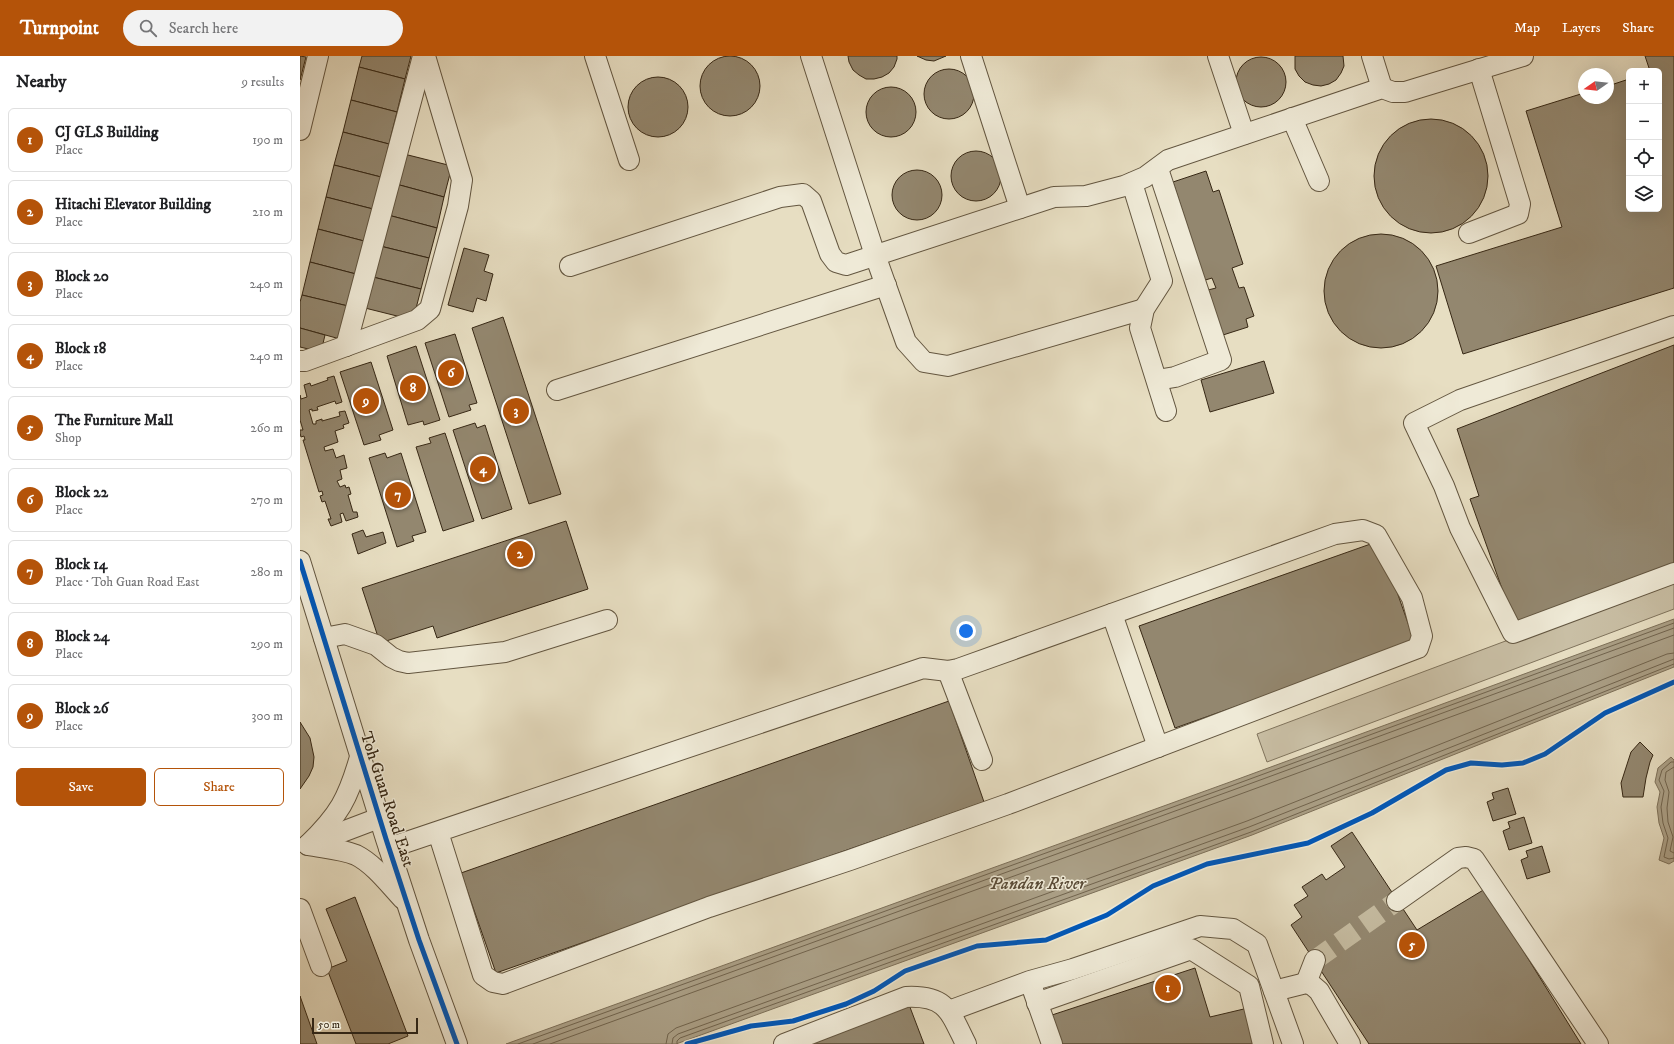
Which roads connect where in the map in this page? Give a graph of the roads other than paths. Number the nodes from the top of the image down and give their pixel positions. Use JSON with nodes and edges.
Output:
{"nodes":[{"id":1,"x":318,"y":56,"type":"edge"},
{"id":2,"x":424,"y":56,"type":"edge"},
{"id":3,"x":595,"y":56,"type":"edge"},
{"id":4,"x":811,"y":56,"type":"edge"},
{"id":5,"x":971,"y":56,"type":"edge"},
{"id":6,"x":1218,"y":56,"type":"edge"},
{"id":7,"x":1372,"y":56,"type":"edge"},
{"id":8,"x":1519,"y":57,"type":"edge"},
{"id":9,"x":1479,"y":69,"type":"junction"},
{"id":10,"x":1382,"y":88,"type":"junction"},
{"id":11,"x":1292,"y":118,"type":"junction"},
{"id":12,"x":300,"y":130,"type":"edge"},
{"id":13,"x":1244,"y":134,"type":"junction"},
{"id":14,"x":629,"y":160,"type":"dead end"},
{"id":15,"x":1158,"y":169,"type":"junction"},
{"id":16,"x":1319,"y":181,"type":"dead end"},
{"id":17,"x":1132,"y":183,"type":"junction"},
{"id":18,"x":1020,"y":208,"type":"junction"},
{"id":19,"x":1470,"y":233,"type":"dead end"},
{"id":20,"x":875,"y":255,"type":"junction"},
{"id":21,"x":570,"y":266,"type":"dead end"},
{"id":22,"x":886,"y":285,"type":"junction"},
{"id":23,"x":1144,"y":309,"type":"junction"},
{"id":24,"x":1674,"y":326,"type":"edge"},
{"id":25,"x":346,"y":346,"type":"junction"},
{"id":26,"x":300,"y":361,"type":"edge"},
{"id":27,"x":1156,"y":380,"type":"junction"},
{"id":28,"x":557,"y":390,"type":"dead end"},
{"id":29,"x":1166,"y":411,"type":"dead end"},
{"id":30,"x":300,"y":561,"type":"edge"},
{"id":31,"x":1674,"y":573,"type":"edge"},
{"id":32,"x":1112,"y":614,"type":"junction"},
{"id":33,"x":607,"y":620,"type":"dead end"},
{"id":34,"x":324,"y":638,"type":"junction"},
{"id":35,"x":948,"y":671,"type":"junction"},
{"id":36,"x":1158,"y":747,"type":"junction"},
{"id":37,"x":360,"y":757,"type":"junction"},
{"id":38,"x":982,"y":760,"type":"dead end"},
{"id":39,"x":379,"y":818,"type":"junction"},
{"id":40,"x":438,"y":832,"type":"junction"},
{"id":41,"x":304,"y":847,"type":"edge"},
{"id":42,"x":388,"y":848,"type":"junction"},
{"id":43,"x":1398,"y":901,"type":"tunnel mouth"},
{"id":44,"x":408,"y":903,"type":"junction"},
{"id":45,"x":300,"y":909,"type":"edge"},
{"id":46,"x":1314,"y":960,"type":"tunnel mouth"},
{"id":47,"x":321,"y":966,"type":"dead end"},
{"id":48,"x":1030,"y":981,"type":"junction"},
{"id":49,"x":1306,"y":983,"type":"junction"},
{"id":50,"x":1274,"y":991,"type":"junction"},
{"id":51,"x":1037,"y":1003,"type":"junction"},
{"id":52,"x":950,"y":1011,"type":"junction"},
{"id":53,"x":457,"y":1044,"type":"edge"},
{"id":54,"x":784,"y":1044,"type":"edge"},
{"id":55,"x":966,"y":1044,"type":"edge"},
{"id":56,"x":1052,"y":1044,"type":"edge"},
{"id":57,"x":1263,"y":1044,"type":"edge"},
{"id":58,"x":1293,"y":1044,"type":"edge"},
{"id":59,"x":1350,"y":1044,"type":"edge"},
{"id":60,"x":1598,"y":1044,"type":"edge"}],
"edges":[{"from":1,"to":12,"type":"street"},
{"from":2,"to":25,"type":"street"},
{"from":2,"to":25,"type":"street"},
{"from":3,"to":14,"type":"street"},
{"from":4,"to":20,"type":"street"},
{"from":5,"to":18,"type":"street"},
{"from":6,"to":13,"type":"street"},
{"from":7,"to":10,"type":"street"},
{"from":8,"to":9,"type":"street"},
{"from":9,"to":10,"type":"street"},
{"from":9,"to":19,"type":"street"},
{"from":10,"to":11,"type":"street"},
{"from":11,"to":13,"type":"street"},
{"from":11,"to":16,"type":"street"},
{"from":13,"to":15,"type":"street"},
{"from":15,"to":17,"type":"street"},
{"from":15,"to":27,"type":"street"},
{"from":17,"to":18,"type":"street"},
{"from":17,"to":23,"type":"street"},
{"from":18,"to":20,"type":"street"},
{"from":20,"to":21,"type":"street"},
{"from":20,"to":22,"type":"street"},
{"from":22,"to":23,"type":"street"},
{"from":22,"to":28,"type":"street"},
{"from":23,"to":27,"type":"street"},
{"from":24,"to":31,"type":"street"},
{"from":25,"to":26,"type":"street"},
{"from":27,"to":29,"type":"street"},
{"from":30,"to":34,"type":"street","name":"Toh Guan Road East"},
{"from":32,"to":35,"type":"street"},
{"from":32,"to":36,"type":"street"},
{"from":32,"to":36,"type":"street"},
{"from":33,"to":34,"type":"street"},
{"from":34,"to":37,"type":"street","name":"Toh Guan Road East"},
{"from":35,"to":38,"type":"street"},
{"from":35,"to":40,"type":"street"},
{"from":36,"to":40,"type":"street"},
{"from":37,"to":39,"type":"street","name":"Toh Guan Road East"},
{"from":37,"to":41,"type":"street"},
{"from":39,"to":41,"type":"street","name":"Toh Guan Road East"},
{"from":39,"to":42,"type":"street","name":"Toh Guan Road East"},
{"from":40,"to":42,"type":"street"},
{"from":41,"to":44,"type":"street"},
{"from":42,"to":44,"type":"street","name":"Toh Guan Road East"},
{"from":43,"to":60,"type":"street"},
{"from":44,"to":53,"type":"street","name":"Toh Guan Road East"},
{"from":45,"to":47,"type":"street"},
{"from":46,"to":49,"type":"street"},
{"from":48,"to":50,"type":"street"},
{"from":48,"to":51,"type":"street"},
{"from":48,"to":52,"type":"street"},
{"from":49,"to":50,"type":"street"},
{"from":49,"to":59,"type":"street"},
{"from":50,"to":58,"type":"street"},
{"from":51,"to":56,"type":"street"},
{"from":51,"to":57,"type":"street"},
{"from":52,"to":54,"type":"street"},
{"from":52,"to":55,"type":"street"}]}
